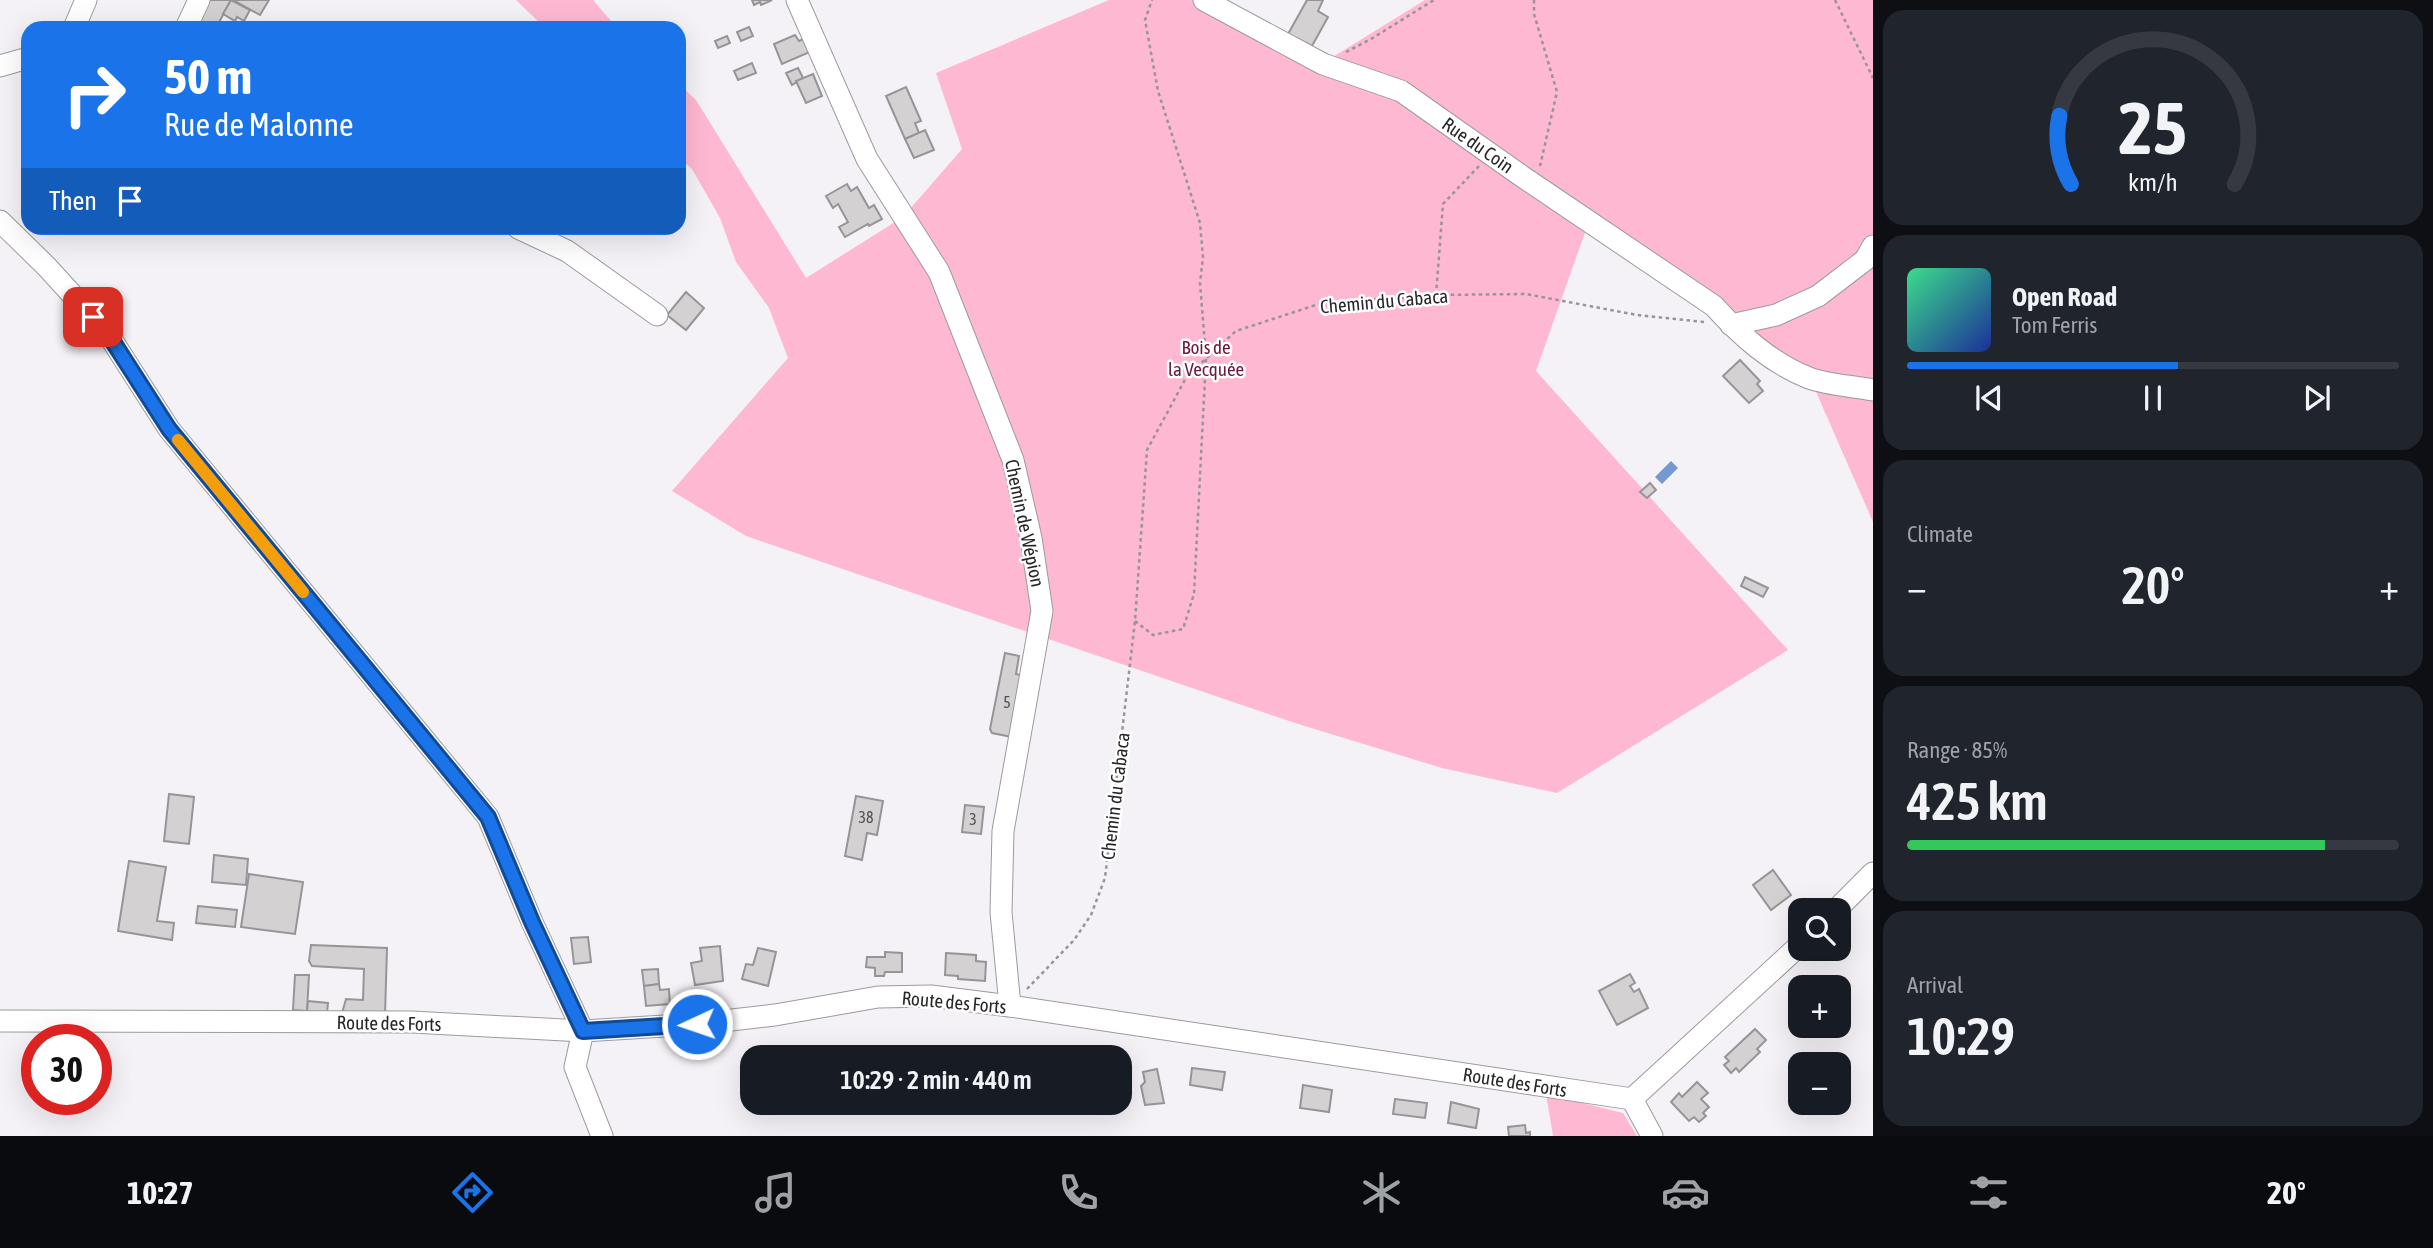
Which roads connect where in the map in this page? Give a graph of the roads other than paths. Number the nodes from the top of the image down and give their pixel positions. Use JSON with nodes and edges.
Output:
{"nodes":[{"id":1,"x":86,"y":0,"type":"edge"},
{"id":2,"x":200,"y":0,"type":"edge"},
{"id":3,"x":797,"y":0,"type":"edge"},
{"id":4,"x":1205,"y":0,"type":"edge"},
{"id":5,"x":77,"y":21,"type":"edge"},
{"id":6,"x":190,"y":21,"type":"edge"},
{"id":7,"x":21,"y":60,"type":"edge"},
{"id":8,"x":0,"y":66,"type":"edge"},
{"id":9,"x":0,"y":221,"type":"edge"},
{"id":10,"x":533,"y":235,"type":"edge"},
{"id":11,"x":1873,"y":246,"type":"edge"},
{"id":12,"x":657,"y":315,"type":"dead end"},
{"id":13,"x":1731,"y":325,"type":"junction"},
{"id":14,"x":1873,"y":390,"type":"edge"},
{"id":15,"x":1873,"y":873,"type":"edge"},
{"id":16,"x":1848,"y":898,"type":"edge"},
{"id":17,"x":1788,"y":956,"type":"edge"},
{"id":18,"x":1010,"y":1006,"type":"junction"},
{"id":19,"x":0,"y":1021,"type":"edge"},
{"id":20,"x":583,"y":1031,"type":"junction"},
{"id":21,"x":1632,"y":1099,"type":"junction"},
{"id":22,"x":602,"y":1136,"type":"edge"},
{"id":23,"x":1652,"y":1136,"type":"edge"}],
"edges":[{"from":1,"to":5,"type":"street"},
{"from":2,"to":6,"type":"street"},
{"from":3,"to":18,"type":"street","name":"Chemin de Wépion"},
{"from":4,"to":13,"type":"street","name":"Rue du Coin"},
{"from":7,"to":8,"type":"street"},
{"from":9,"to":20,"type":"street"},
{"from":10,"to":12,"type":"street"},
{"from":11,"to":13,"type":"street"},
{"from":13,"to":14,"type":"street","name":"Rue du Coin"},
{"from":15,"to":16,"type":"street"},
{"from":17,"to":21,"type":"street"},
{"from":18,"to":20,"type":"street","name":"Route des Forts"},
{"from":18,"to":21,"type":"street","name":"Route des Forts"},
{"from":19,"to":20,"type":"street","name":"Route des Forts"},
{"from":20,"to":22,"type":"street"},
{"from":21,"to":23,"type":"street"}]}
